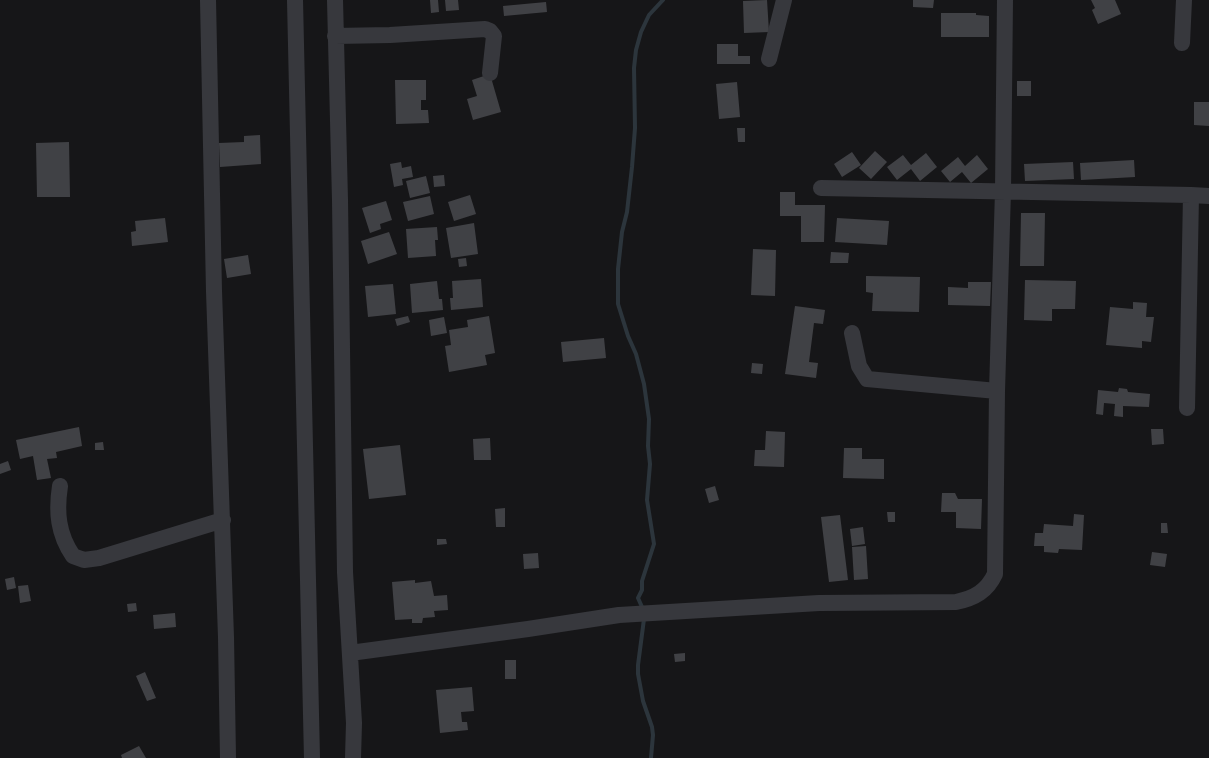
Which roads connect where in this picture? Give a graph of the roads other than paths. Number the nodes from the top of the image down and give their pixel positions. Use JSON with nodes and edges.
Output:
{"nodes":[{"id":1,"x":208,"y":0,"type":"edge"},
{"id":2,"x":295,"y":0,"type":"edge"},
{"id":3,"x":335,"y":0,"type":"edge"},
{"id":4,"x":784,"y":0,"type":"edge"},
{"id":5,"x":1005,"y":0,"type":"edge"},
{"id":6,"x":1184,"y":0,"type":"edge"},
{"id":7,"x":335,"y":36,"type":"junction"},
{"id":8,"x":1182,"y":43,"type":"dead end"},
{"id":9,"x":769,"y":59,"type":"dead end"},
{"id":10,"x":490,"y":73,"type":"dead end"},
{"id":11,"x":821,"y":188,"type":"dead end"},
{"id":12,"x":1003,"y":191,"type":"junction"},
{"id":13,"x":1191,"y":195,"type":"junction"},
{"id":14,"x":1209,"y":196,"type":"edge"},
{"id":15,"x":852,"y":333,"type":"dead end"},
{"id":16,"x":998,"y":391,"type":"junction"},
{"id":17,"x":1187,"y":408,"type":"dead end"},
{"id":18,"x":60,"y":486,"type":"dead end"},
{"id":19,"x":223,"y":520,"type":"junction"},
{"id":20,"x":350,"y":652,"type":"junction"},
{"id":21,"x":228,"y":758,"type":"edge"},
{"id":22,"x":312,"y":758,"type":"edge"},
{"id":23,"x":353,"y":758,"type":"edge"}],
"edges":[{"from":1,"to":19,"type":"street"},
{"from":2,"to":22,"type":"street"},
{"from":3,"to":7,"type":"street"},
{"from":4,"to":9,"type":"street"},
{"from":5,"to":12,"type":"street"},
{"from":6,"to":8,"type":"street"},
{"from":7,"to":10,"type":"street"},
{"from":7,"to":20,"type":"street"},
{"from":11,"to":12,"type":"street"},
{"from":12,"to":13,"type":"street"},
{"from":12,"to":16,"type":"street"},
{"from":13,"to":14,"type":"street"},
{"from":13,"to":17,"type":"street"},
{"from":15,"to":16,"type":"street"},
{"from":16,"to":20,"type":"street"},
{"from":18,"to":19,"type":"street"},
{"from":19,"to":21,"type":"street"},
{"from":20,"to":23,"type":"street"}]}
